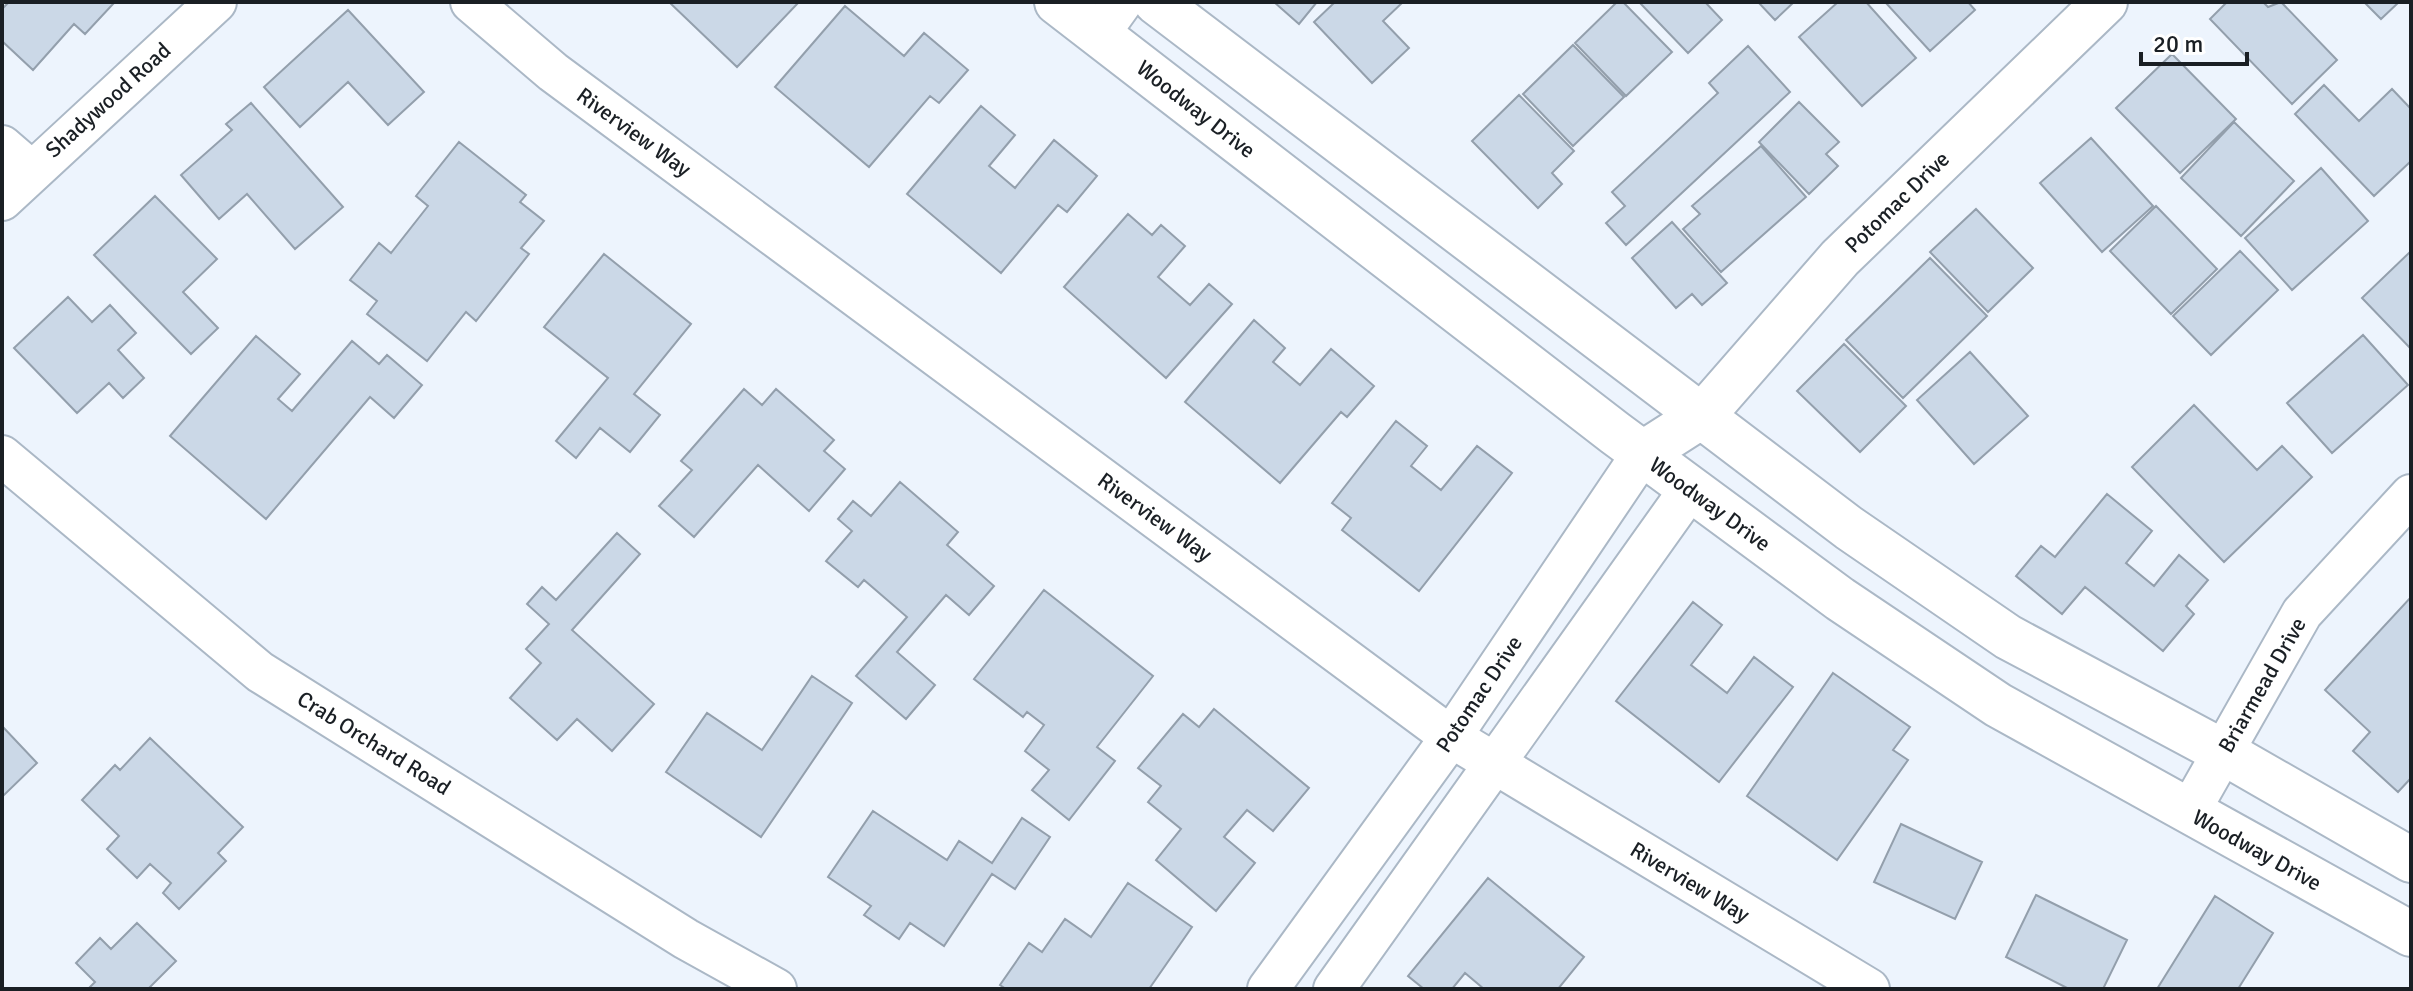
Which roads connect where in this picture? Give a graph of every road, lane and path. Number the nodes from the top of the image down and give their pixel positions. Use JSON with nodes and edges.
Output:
{"nodes":[{"id":1,"x":216,"y":2,"type":"edge"},
{"id":2,"x":471,"y":2,"type":"edge"},
{"id":3,"x":1057,"y":2,"type":"edge"},
{"id":4,"x":1156,"y":2,"type":"edge"},
{"id":5,"x":2105,"y":2,"type":"edge"},
{"id":6,"x":1110,"y":18,"type":"edge"},
{"id":7,"x":16,"y":158,"type":"edge"},
{"id":8,"x":2,"y":200,"type":"edge"},
{"id":9,"x":1703,"y":415,"type":"junction"},
{"id":10,"x":1642,"y":454,"type":"junction"},
{"id":11,"x":2,"y":456,"type":"edge"},
{"id":12,"x":1690,"y":489,"type":"junction"},
{"id":13,"x":2411,"y":495,"type":"edge"},
{"id":14,"x":1451,"y":737,"type":"junction"},
{"id":15,"x":2223,"y":752,"type":"junction"},
{"id":16,"x":1496,"y":764,"type":"junction"},
{"id":17,"x":2189,"y":812,"type":"junction"},
{"id":18,"x":2411,"y":860,"type":"edge"},
{"id":19,"x":2411,"y":934,"type":"edge"},
{"id":20,"x":776,"y":989,"type":"edge"},
{"id":21,"x":1268,"y":989,"type":"edge"},
{"id":22,"x":1334,"y":989,"type":"edge"},
{"id":23,"x":1869,"y":989,"type":"edge"}],
"edges":[{"from":1,"to":7,"type":"street","name":"Shadywood Road"},
{"from":2,"to":14,"type":"street","name":"Riverview Way"},
{"from":3,"to":6,"type":"main road","name":"Woodway Drive"},
{"from":4,"to":9,"type":"main road"},
{"from":5,"to":9,"type":"main road","name":"Potomac Drive"},
{"from":6,"to":10,"type":"main road","name":"Woodway Drive"},
{"from":7,"to":8,"type":"street","name":"Shadywood Road"},
{"from":9,"to":10,"type":"main road","name":"Potomac Drive"},
{"from":9,"to":12,"type":"main road"},
{"from":9,"to":15,"type":"main road"},
{"from":10,"to":12,"type":"main road","name":"Woodway Drive"},
{"from":10,"to":14,"type":"street","name":"Potomac Drive"},
{"from":11,"to":20,"type":"street","name":"Crab Orchard Road"},
{"from":12,"to":16,"type":"street"},
{"from":12,"to":17,"type":"main road","name":"Woodway Drive"},
{"from":13,"to":15,"type":"street","name":"Briarmead Drive"},
{"from":14,"to":16,"type":"street","name":"Riverview Way"},
{"from":14,"to":21,"type":"street","name":"Potomac Drive"},
{"from":15,"to":17,"type":"street","name":"Briarmead Drive"},
{"from":15,"to":18,"type":"main road"},
{"from":16,"to":22,"type":"street"},
{"from":16,"to":23,"type":"street","name":"Riverview Way"},
{"from":17,"to":19,"type":"main road","name":"Woodway Drive"}]}
